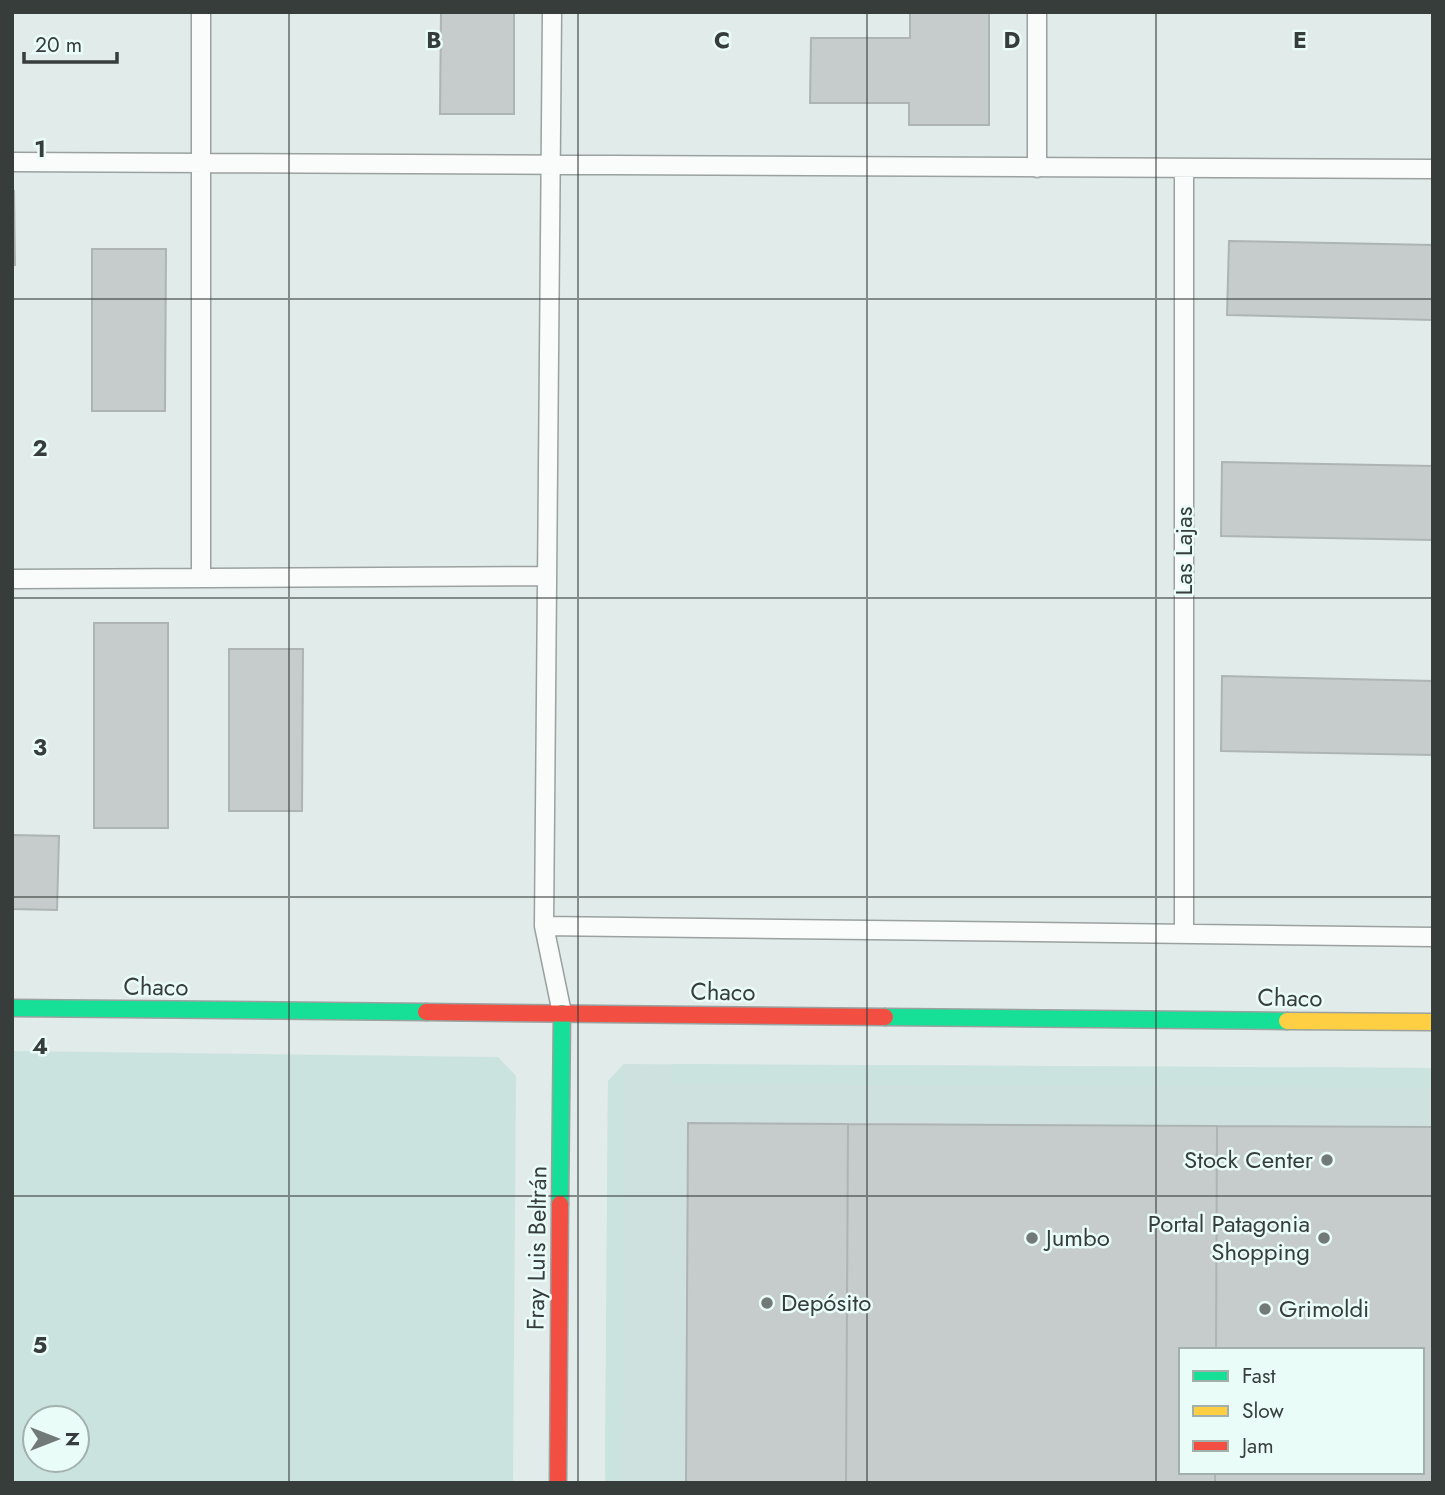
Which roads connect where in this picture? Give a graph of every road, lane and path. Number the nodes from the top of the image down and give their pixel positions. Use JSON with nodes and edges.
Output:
{"nodes":[{"id":1,"x":201,"y":12,"type":"edge"},
{"id":2,"x":552,"y":12,"type":"edge"},
{"id":3,"x":1037,"y":12,"type":"edge"},
{"id":4,"x":12,"y":162,"type":"edge"},
{"id":5,"x":201,"y":163,"type":"junction"},
{"id":6,"x":551,"y":166,"type":"junction"},
{"id":7,"x":1037,"y":168,"type":"junction"},
{"id":8,"x":1184,"y":168,"type":"junction"},
{"id":9,"x":1433,"y":169,"type":"edge"},
{"id":10,"x":547,"y":576,"type":"junction"},
{"id":11,"x":201,"y":578,"type":"junction"},
{"id":12,"x":12,"y":579,"type":"edge"},
{"id":13,"x":544,"y":926,"type":"junction"},
{"id":14,"x":1184,"y":933,"type":"junction"},
{"id":15,"x":1433,"y":937,"type":"edge"},
{"id":16,"x":12,"y":1008,"type":"edge"},
{"id":17,"x":562,"y":1013,"type":"junction"},
{"id":18,"x":1433,"y":1022,"type":"edge"},
{"id":19,"x":558,"y":1483,"type":"edge"}],
"edges":[{"from":1,"to":5,"type":"lane"},
{"from":2,"to":6,"type":"lane"},
{"from":3,"to":7,"type":"lane"},
{"from":4,"to":5,"type":"lane"},
{"from":5,"to":6,"type":"lane"},
{"from":5,"to":11,"type":"lane"},
{"from":6,"to":7,"type":"lane"},
{"from":6,"to":10,"type":"lane"},
{"from":7,"to":8,"type":"lane"},
{"from":8,"to":9,"type":"lane"},
{"from":8,"to":14,"type":"lane","name":"Las Lajas"},
{"from":10,"to":11,"type":"lane"},
{"from":10,"to":13,"type":"lane"},
{"from":11,"to":12,"type":"lane"},
{"from":13,"to":14,"type":"lane"},
{"from":13,"to":17,"type":"lane"},
{"from":14,"to":15,"type":"lane"},
{"from":16,"to":17,"type":"street","name":"Chaco"},
{"from":17,"to":18,"type":"street","name":"Chaco"},
{"from":17,"to":19,"type":"street","name":"Fray Luis Beltrán"}]}
